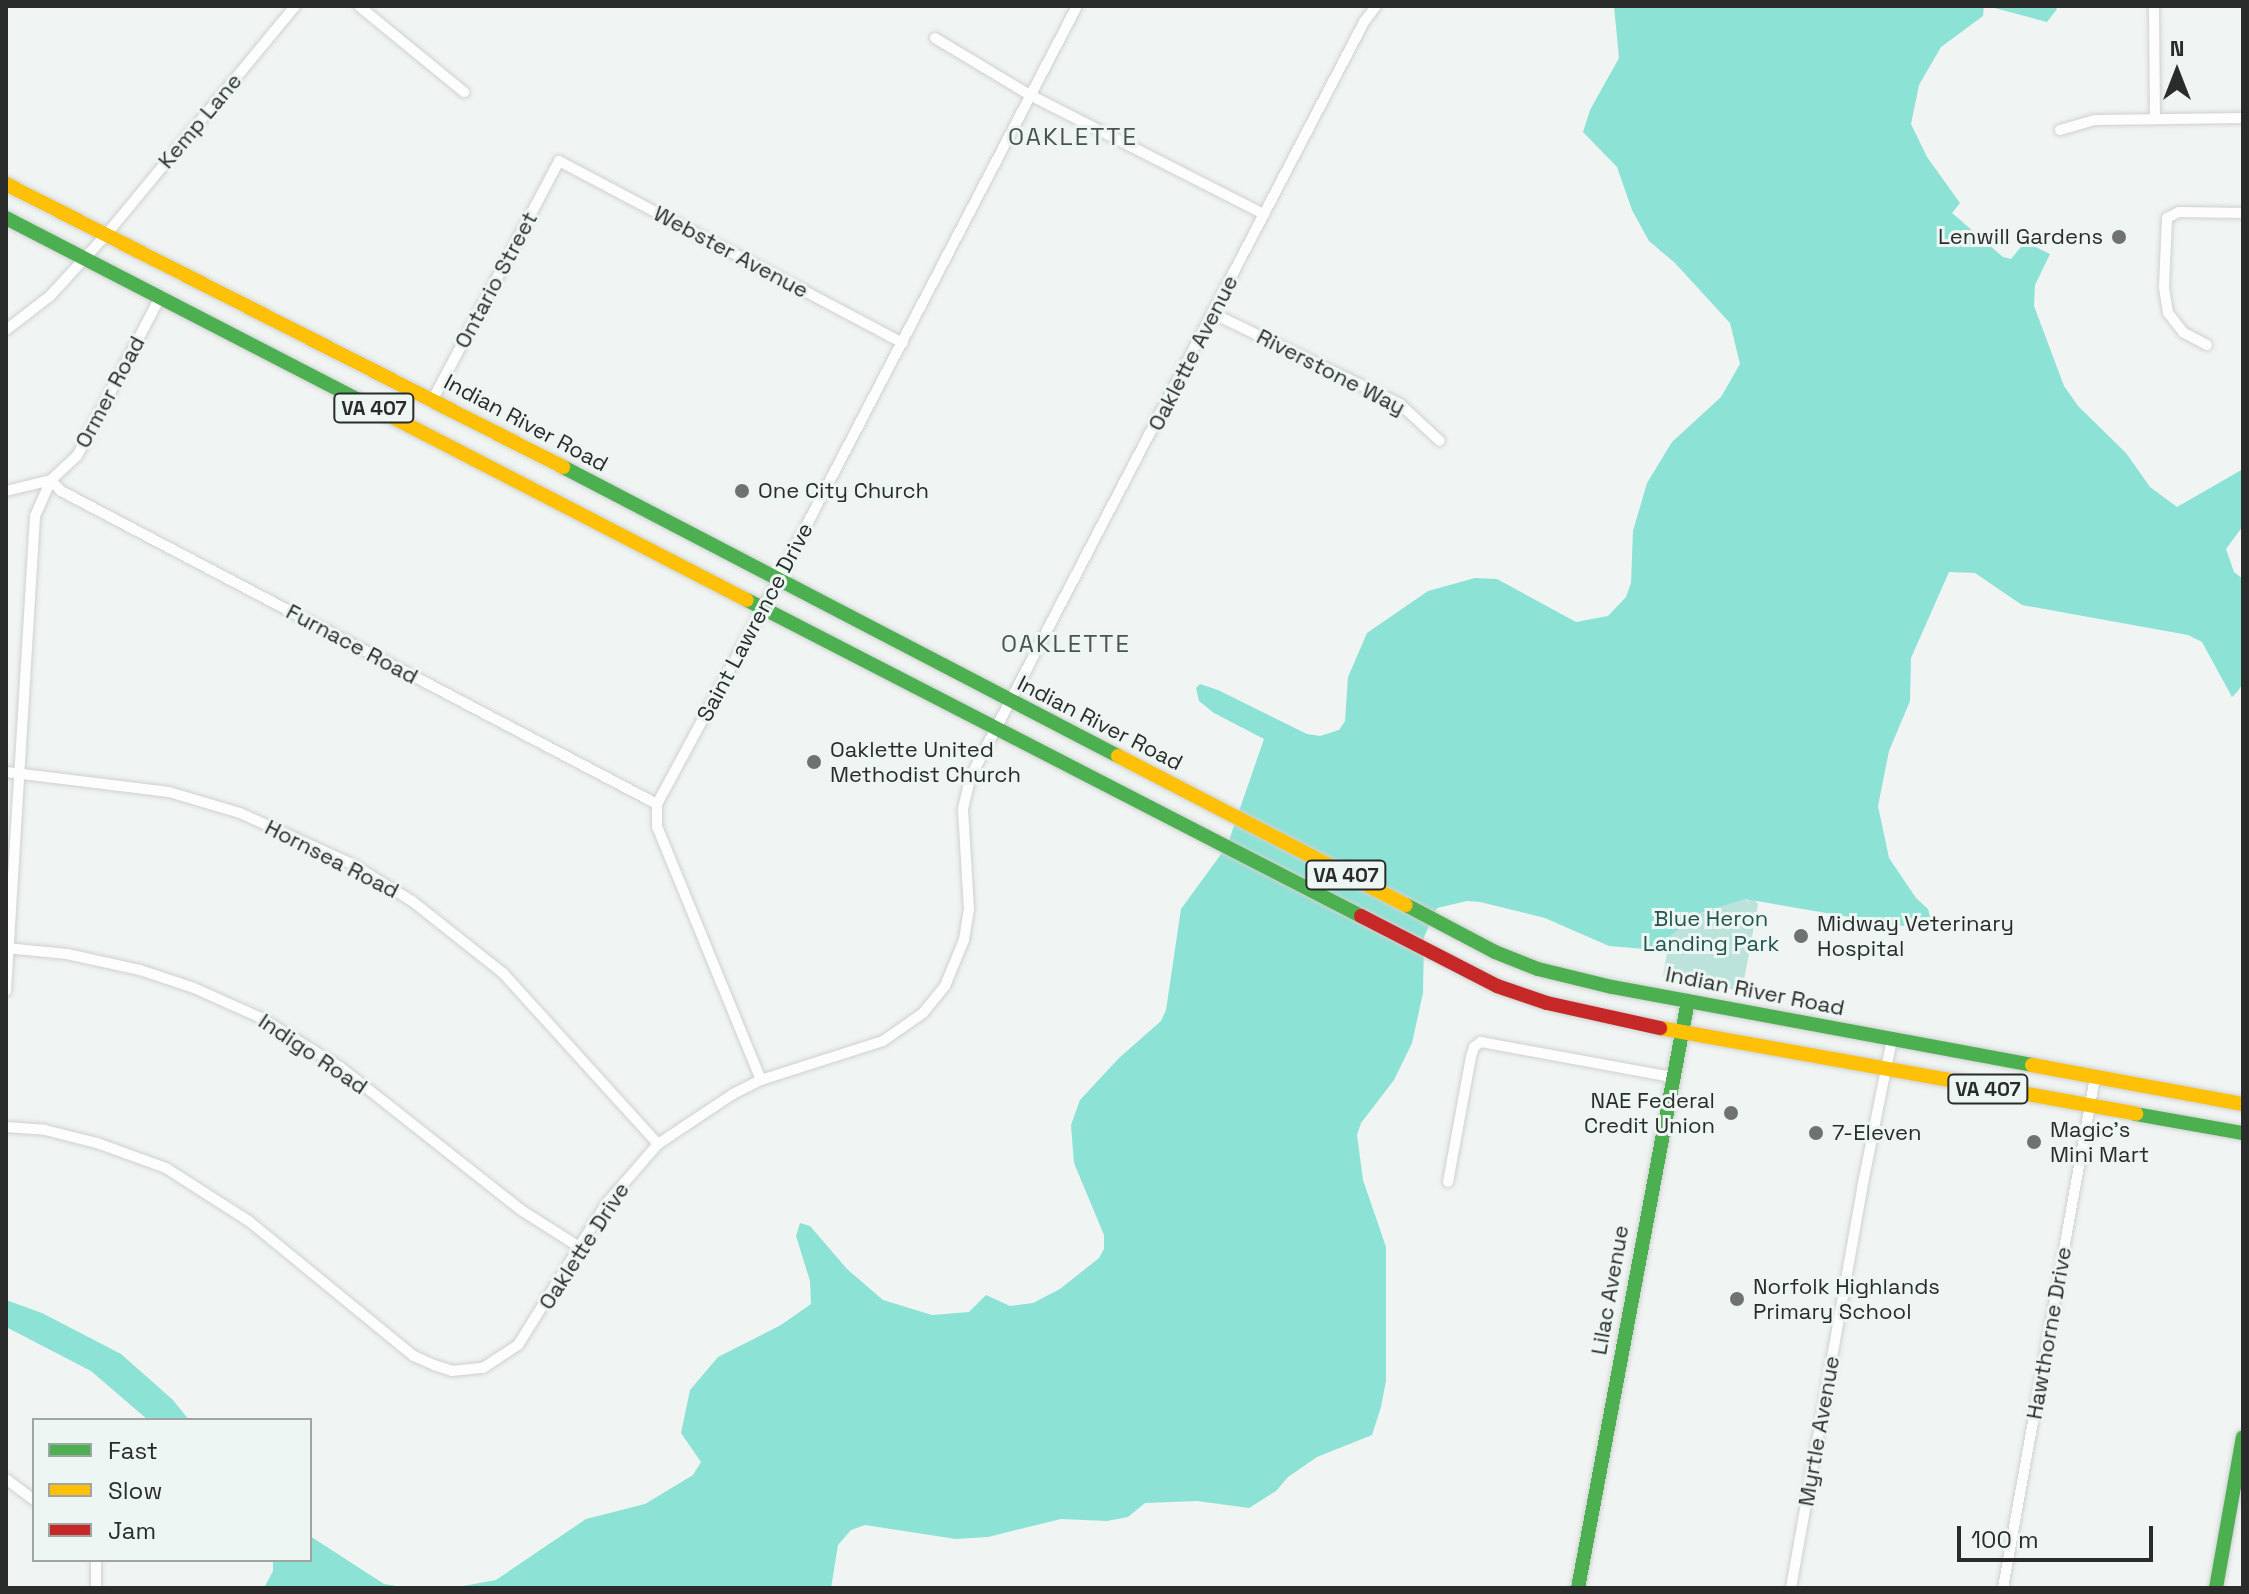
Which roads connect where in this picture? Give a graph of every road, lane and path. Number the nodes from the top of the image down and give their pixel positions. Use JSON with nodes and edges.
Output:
{"nodes":[{"id":1,"x":295,"y":6,"type":"edge"},
{"id":2,"x":359,"y":6,"type":"edge"},
{"id":3,"x":1077,"y":6,"type":"edge"},
{"id":4,"x":1376,"y":6,"type":"edge"},
{"id":5,"x":2154,"y":6,"type":"edge"},
{"id":6,"x":935,"y":38,"type":"dead end"},
{"id":7,"x":464,"y":92,"type":"dead end"},
{"id":8,"x":1030,"y":95,"type":"junction"},
{"id":9,"x":2155,"y":117,"type":"junction"},
{"id":10,"x":2243,"y":118,"type":"edge"},
{"id":11,"x":2060,"y":130,"type":"dead end"},
{"id":12,"x":559,"y":161,"type":"joint"},
{"id":13,"x":6,"y":184,"type":"edge"},
{"id":14,"x":2243,"y":213,"type":"edge"},
{"id":15,"x":1264,"y":214,"type":"junction"},
{"id":16,"x":6,"y":218,"type":"edge"},
{"id":17,"x":105,"y":236,"type":"junction"},
{"id":18,"x":84,"y":259,"type":"junction"},
{"id":19,"x":160,"y":297,"type":"junction"},
{"id":20,"x":1214,"y":314,"type":"junction"},
{"id":21,"x":6,"y":330,"type":"edge"},
{"id":22,"x":903,"y":343,"type":"junction"},
{"id":23,"x":2207,"y":345,"type":"dead end"},
{"id":24,"x":433,"y":399,"type":"junction"},
{"id":25,"x":1440,"y":441,"type":"dead end"},
{"id":26,"x":51,"y":480,"type":"junction"},
{"id":27,"x":6,"y":491,"type":"edge"},
{"id":28,"x":778,"y":580,"type":"junction"},
{"id":29,"x":764,"y":608,"type":"junction"},
{"id":30,"x":1008,"y":700,"type":"junction"},
{"id":31,"x":994,"y":729,"type":"junction"},
{"id":32,"x":6,"y":772,"type":"edge"},
{"id":33,"x":19,"y":773,"type":"junction"},
{"id":34,"x":657,"y":804,"type":"junction"},
{"id":35,"x":7,"y":948,"type":"edge"},
{"id":36,"x":6,"y":991,"type":"edge"},
{"id":37,"x":1688,"y":1001,"type":"junction"},
{"id":38,"x":1681,"y":1033,"type":"junction"},
{"id":39,"x":1892,"y":1039,"type":"junction"},
{"id":40,"x":1886,"y":1070,"type":"junction"},
{"id":41,"x":1671,"y":1077,"type":"junction"},
{"id":42,"x":2095,"y":1077,"type":"junction"},
{"id":43,"x":761,"y":1080,"type":"junction"},
{"id":44,"x":2243,"y":1104,"type":"edge"},
{"id":45,"x":2090,"y":1106,"type":"junction"},
{"id":46,"x":6,"y":1127,"type":"edge"},
{"id":47,"x":2243,"y":1133,"type":"edge"},
{"id":48,"x":658,"y":1144,"type":"junction"},
{"id":49,"x":1448,"y":1182,"type":"dead end"},
{"id":50,"x":579,"y":1247,"type":"junction"},
{"id":51,"x":2243,"y":1437,"type":"edge"},
{"id":52,"x":6,"y":1479,"type":"edge"},
{"id":53,"x":32,"y":1498,"type":"edge"},
{"id":54,"x":96,"y":1562,"type":"edge"},
{"id":55,"x":96,"y":1588,"type":"edge"},
{"id":56,"x":1578,"y":1588,"type":"edge"},
{"id":57,"x":1791,"y":1588,"type":"edge"},
{"id":58,"x":2003,"y":1588,"type":"edge"},
{"id":59,"x":2216,"y":1588,"type":"edge"}],
"edges":[{"from":1,"to":17,"type":"street","name":"Kemp Lane"},
{"from":2,"to":7,"type":"street"},
{"from":3,"to":8,"type":"street","name":"Saint Lawrence Drive"},
{"from":4,"to":15,"type":"street","name":"Oaklette Avenue"},
{"from":5,"to":9,"type":"street"},
{"from":6,"to":8,"type":"street"},
{"from":8,"to":15,"type":"street"},
{"from":8,"to":22,"type":"street","name":"Saint Lawrence Drive"},
{"from":9,"to":10,"type":"street"},
{"from":9,"to":11,"type":"street"},
{"from":12,"to":22,"type":"street","name":"Webster Avenue"},
{"from":12,"to":24,"type":"street","name":"Ontario Street"},
{"from":13,"to":17,"type":"main road","name":"Indian River Road","number":"VA 407"},
{"from":14,"to":23,"type":"street"},
{"from":15,"to":20,"type":"street","name":"Oaklette Avenue"},
{"from":16,"to":18,"type":"main road","number":"VA 407"},
{"from":17,"to":18,"type":"street","name":"Kemp Lane"},
{"from":17,"to":24,"type":"main road","name":"Indian River Road","number":"VA 407"},
{"from":18,"to":19,"type":"main road","number":"VA 407"},
{"from":18,"to":21,"type":"street","name":"Kemp Lane"},
{"from":19,"to":26,"type":"street","name":"Ormer Road"},
{"from":19,"to":29,"type":"main road","number":"VA 407"},
{"from":20,"to":25,"type":"street","name":"Riverstone Way"},
{"from":20,"to":30,"type":"street","name":"Oaklette Avenue"},
{"from":22,"to":28,"type":"street","name":"Saint Lawrence Drive"},
{"from":24,"to":28,"type":"main road","name":"Indian River Road","number":"VA 407"},
{"from":26,"to":27,"type":"street"},
{"from":26,"to":33,"type":"street"},
{"from":26,"to":34,"type":"street","name":"Furnace Road"},
{"from":28,"to":29,"type":"street","name":"Saint Lawrence Drive"},
{"from":28,"to":30,"type":"main road","name":"Indian River Road","number":"VA 407"},
{"from":29,"to":31,"type":"main road","number":"VA 407"},
{"from":29,"to":34,"type":"street","name":"Saint Lawrence Drive"},
{"from":30,"to":31,"type":"street","name":"Oaklette Drive"},
{"from":30,"to":37,"type":"main road","name":"Indian River Road","number":"VA 407"},
{"from":31,"to":38,"type":"main road","number":"VA 407"},
{"from":31,"to":43,"type":"street","name":"Oaklette Drive"},
{"from":32,"to":33,"type":"street","name":"Hornsea Road"},
{"from":33,"to":35,"type":"street"},
{"from":33,"to":48,"type":"street","name":"Hornsea Road"},
{"from":34,"to":43,"type":"street"},
{"from":35,"to":36,"type":"street"},
{"from":35,"to":50,"type":"street","name":"Indigo Road"},
{"from":37,"to":38,"type":"main road","name":"Lilac Avenue"},
{"from":37,"to":39,"type":"main road","name":"Indian River Road","number":"VA 407"},
{"from":38,"to":40,"type":"main road","number":"VA 407"},
{"from":38,"to":41,"type":"main road","name":"Lilac Avenue"},
{"from":39,"to":40,"type":"street","name":"Myrtle Avenue"},
{"from":39,"to":42,"type":"main road","name":"Indian River Road","number":"VA 407"},
{"from":40,"to":45,"type":"main road","number":"VA 407"},
{"from":40,"to":57,"type":"street","name":"Myrtle Avenue"},
{"from":41,"to":49,"type":"street"},
{"from":41,"to":56,"type":"main road","name":"Lilac Avenue"},
{"from":42,"to":44,"type":"main road","name":"Indian River Road","number":"VA 407"},
{"from":42,"to":45,"type":"street","name":"Hawthorne Drive"},
{"from":43,"to":48,"type":"street","name":"Oaklette Drive"},
{"from":45,"to":47,"type":"main road","number":"VA 407"},
{"from":45,"to":58,"type":"street","name":"Hawthorne Drive"},
{"from":46,"to":50,"type":"street","name":"Oaklette Drive"},
{"from":48,"to":50,"type":"street","name":"Oaklette Drive"},
{"from":51,"to":59,"type":"main road"},
{"from":52,"to":53,"type":"street"},
{"from":54,"to":55,"type":"street"}]}
